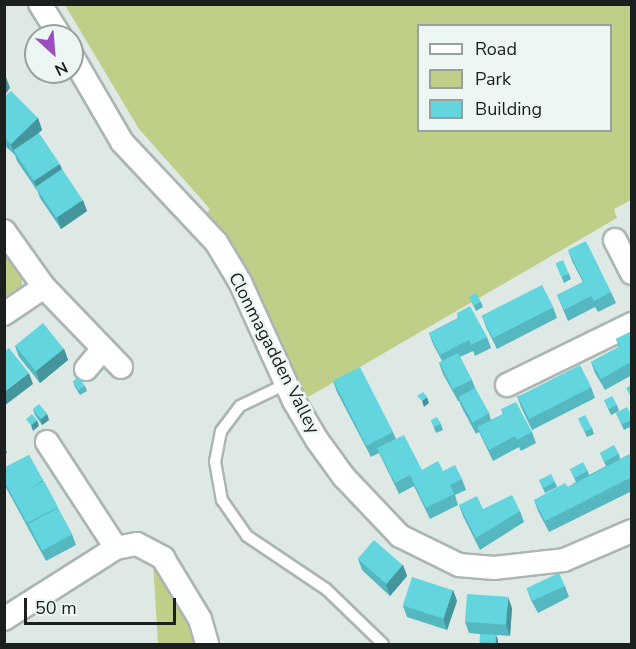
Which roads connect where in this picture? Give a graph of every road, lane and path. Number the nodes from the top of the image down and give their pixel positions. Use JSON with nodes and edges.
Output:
{"nodes":[{"id":1,"x":40,"y":4,"type":"edge"},
{"id":2,"x":52,"y":24,"type":"edge"},
{"id":3,"x":84,"y":77,"type":"edge"},
{"id":4,"x":4,"y":231,"type":"edge"},
{"id":5,"x":615,"y":240,"type":"dead end"},
{"id":6,"x":632,"y":273,"type":"edge"},
{"id":7,"x":44,"y":286,"type":"junction"},
{"id":8,"x":4,"y":314,"type":"edge"},
{"id":9,"x":632,"y":324,"type":"edge"},
{"id":10,"x":102,"y":350,"type":"junction"},
{"id":11,"x":121,"y":367,"type":"dead end"},
{"id":12,"x":86,"y":369,"type":"dead end"},
{"id":13,"x":286,"y":384,"type":"junction"},
{"id":14,"x":507,"y":385,"type":"dead end"},
{"id":15,"x":47,"y":442,"type":"dead end"},
{"id":16,"x":632,"y":531,"type":"edge"},
{"id":17,"x":127,"y":546,"type":"junction"},
{"id":18,"x":4,"y":619,"type":"edge"},
{"id":19,"x":207,"y":645,"type":"edge"},
{"id":20,"x":383,"y":645,"type":"edge"}],
"edges":[{"from":1,"to":2,"type":"street"},
{"from":3,"to":13,"type":"street","name":"Clonmagadden Valley"},
{"from":4,"to":7,"type":"street"},
{"from":5,"to":6,"type":"street"},
{"from":7,"to":8,"type":"street"},
{"from":7,"to":10,"type":"street"},
{"from":9,"to":14,"type":"street"},
{"from":10,"to":11,"type":"street"},
{"from":10,"to":12,"type":"street"},
{"from":13,"to":16,"type":"street","name":"Clonmagadden Valley"},
{"from":13,"to":20,"type":"lane"},
{"from":15,"to":17,"type":"street"},
{"from":17,"to":18,"type":"street"},
{"from":17,"to":19,"type":"street"}]}
